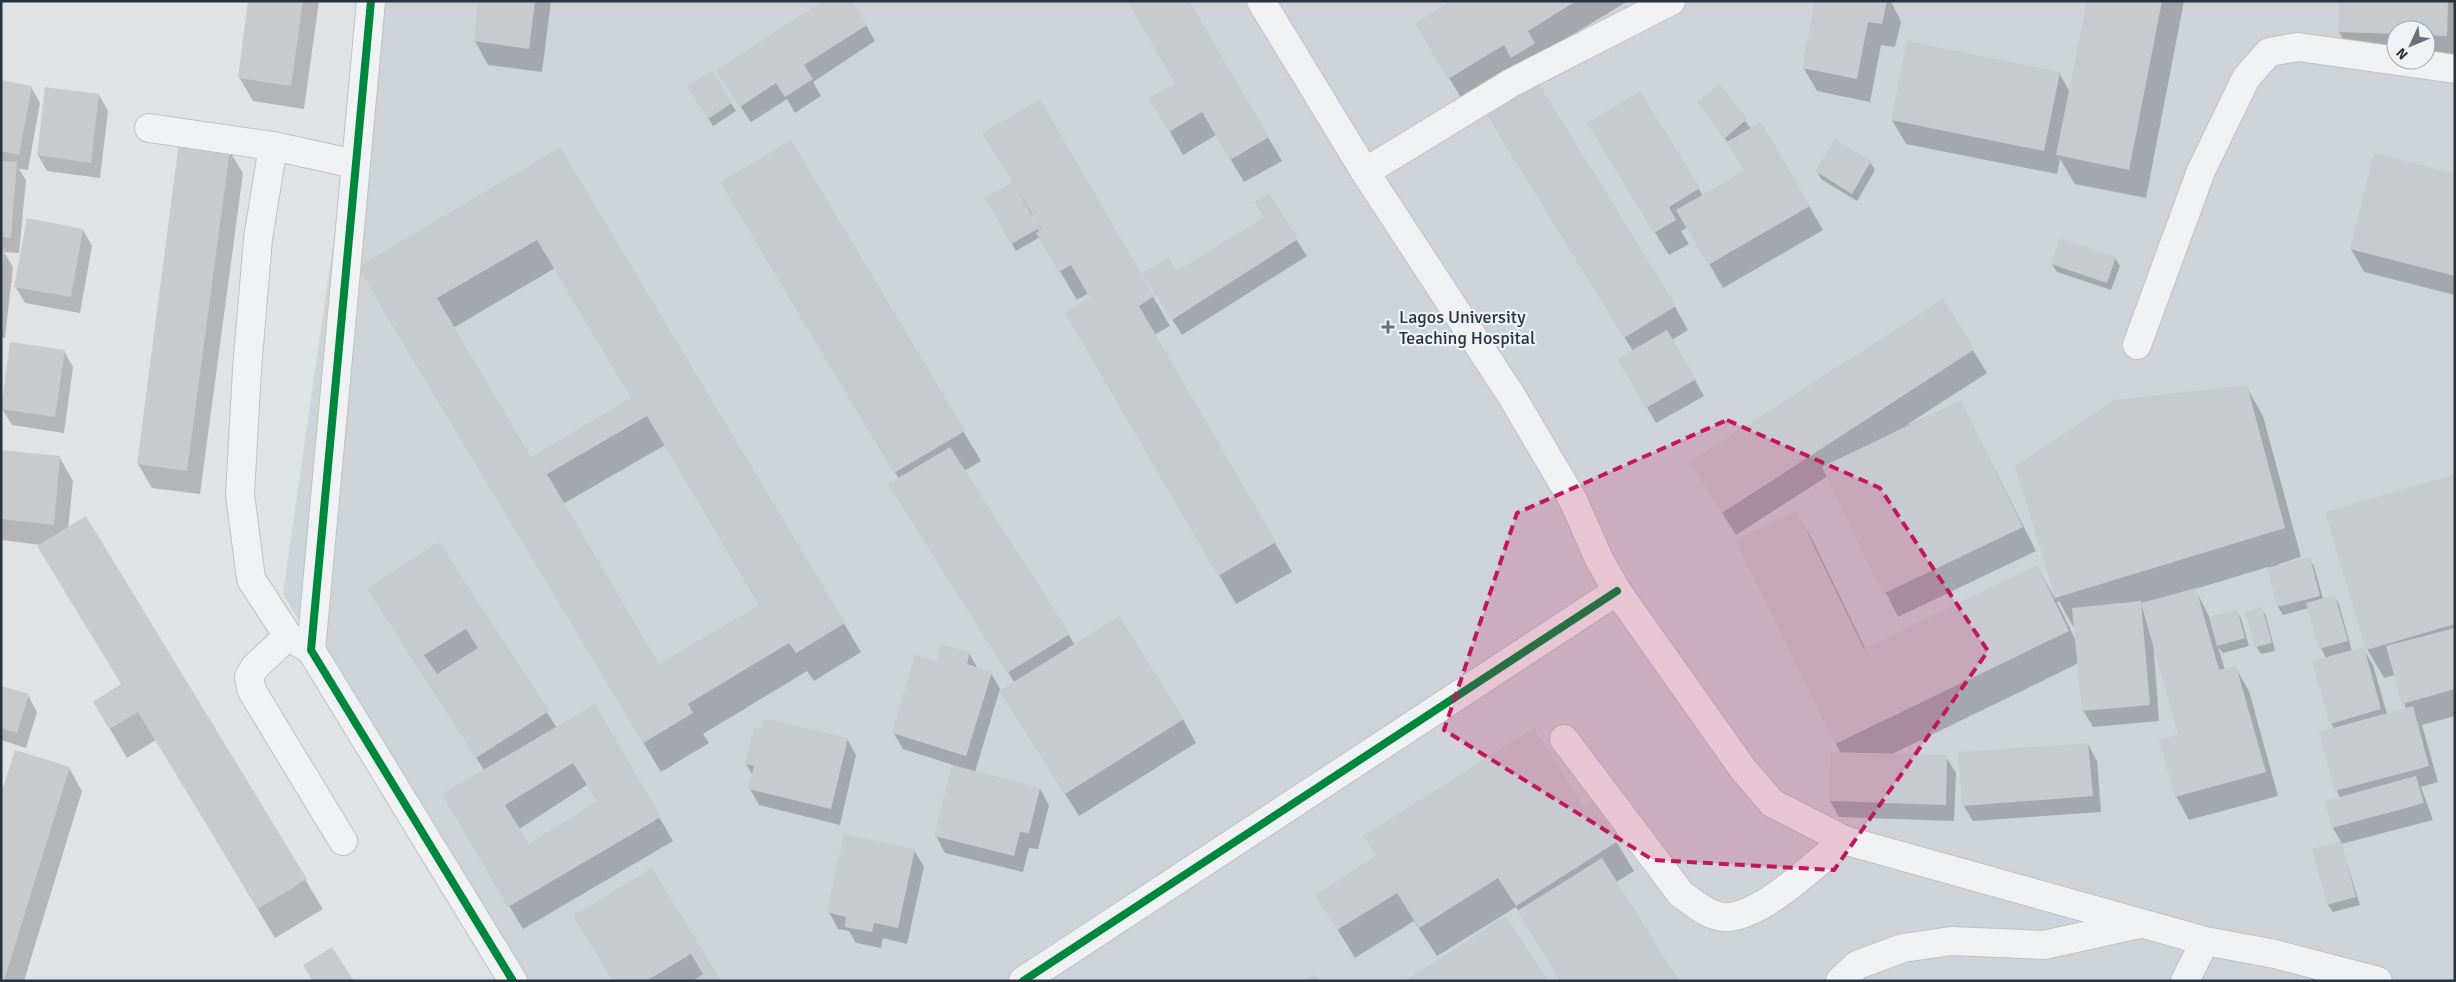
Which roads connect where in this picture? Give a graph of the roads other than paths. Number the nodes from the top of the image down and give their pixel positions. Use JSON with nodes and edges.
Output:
{"nodes":[{"id":1,"x":371,"y":1,"type":"edge"},
{"id":2,"x":1261,"y":1,"type":"edge"},
{"id":3,"x":1671,"y":1,"type":"edge"},
{"id":4,"x":2455,"y":69,"type":"edge"},
{"id":5,"x":149,"y":128,"type":"dead end"},
{"id":6,"x":273,"y":146,"type":"junction"},
{"id":7,"x":355,"y":164,"type":"junction"},
{"id":8,"x":1365,"y":172,"type":"junction"},
{"id":9,"x":2137,"y":345,"type":"dead end"},
{"id":10,"x":1617,"y":591,"type":"junction"},
{"id":11,"x":299,"y":643,"type":"junction"},
{"id":12,"x":1564,"y":739,"type":"dead end"},
{"id":13,"x":1844,"y":840,"type":"junction"},
{"id":14,"x":343,"y":841,"type":"dead end"},
{"id":15,"x":2142,"y":924,"type":"junction"},
{"id":16,"x":2205,"y":941,"type":"junction"},
{"id":17,"x":2293,"y":971,"type":"edge"},
{"id":18,"x":513,"y":981,"type":"edge"},
{"id":19,"x":1023,"y":981,"type":"edge"},
{"id":20,"x":1840,"y":981,"type":"edge"},
{"id":21,"x":2184,"y":981,"type":"edge"},
{"id":22,"x":2378,"y":981,"type":"edge"}],
"edges":[{"from":1,"to":7,"type":"street"},
{"from":2,"to":8,"type":"street"},
{"from":3,"to":8,"type":"street"},
{"from":4,"to":9,"type":"street"},
{"from":5,"to":6,"type":"street"},
{"from":6,"to":7,"type":"street"},
{"from":6,"to":11,"type":"street"},
{"from":7,"to":11,"type":"street"},
{"from":8,"to":10,"type":"street"},
{"from":10,"to":13,"type":"street"},
{"from":10,"to":19,"type":"street"},
{"from":11,"to":14,"type":"street"},
{"from":11,"to":18,"type":"street"},
{"from":12,"to":13,"type":"street"},
{"from":13,"to":15,"type":"street"},
{"from":15,"to":16,"type":"street"},
{"from":15,"to":20,"type":"street"},
{"from":16,"to":17,"type":"street"},
{"from":16,"to":21,"type":"street"},
{"from":17,"to":22,"type":"street"}]}
